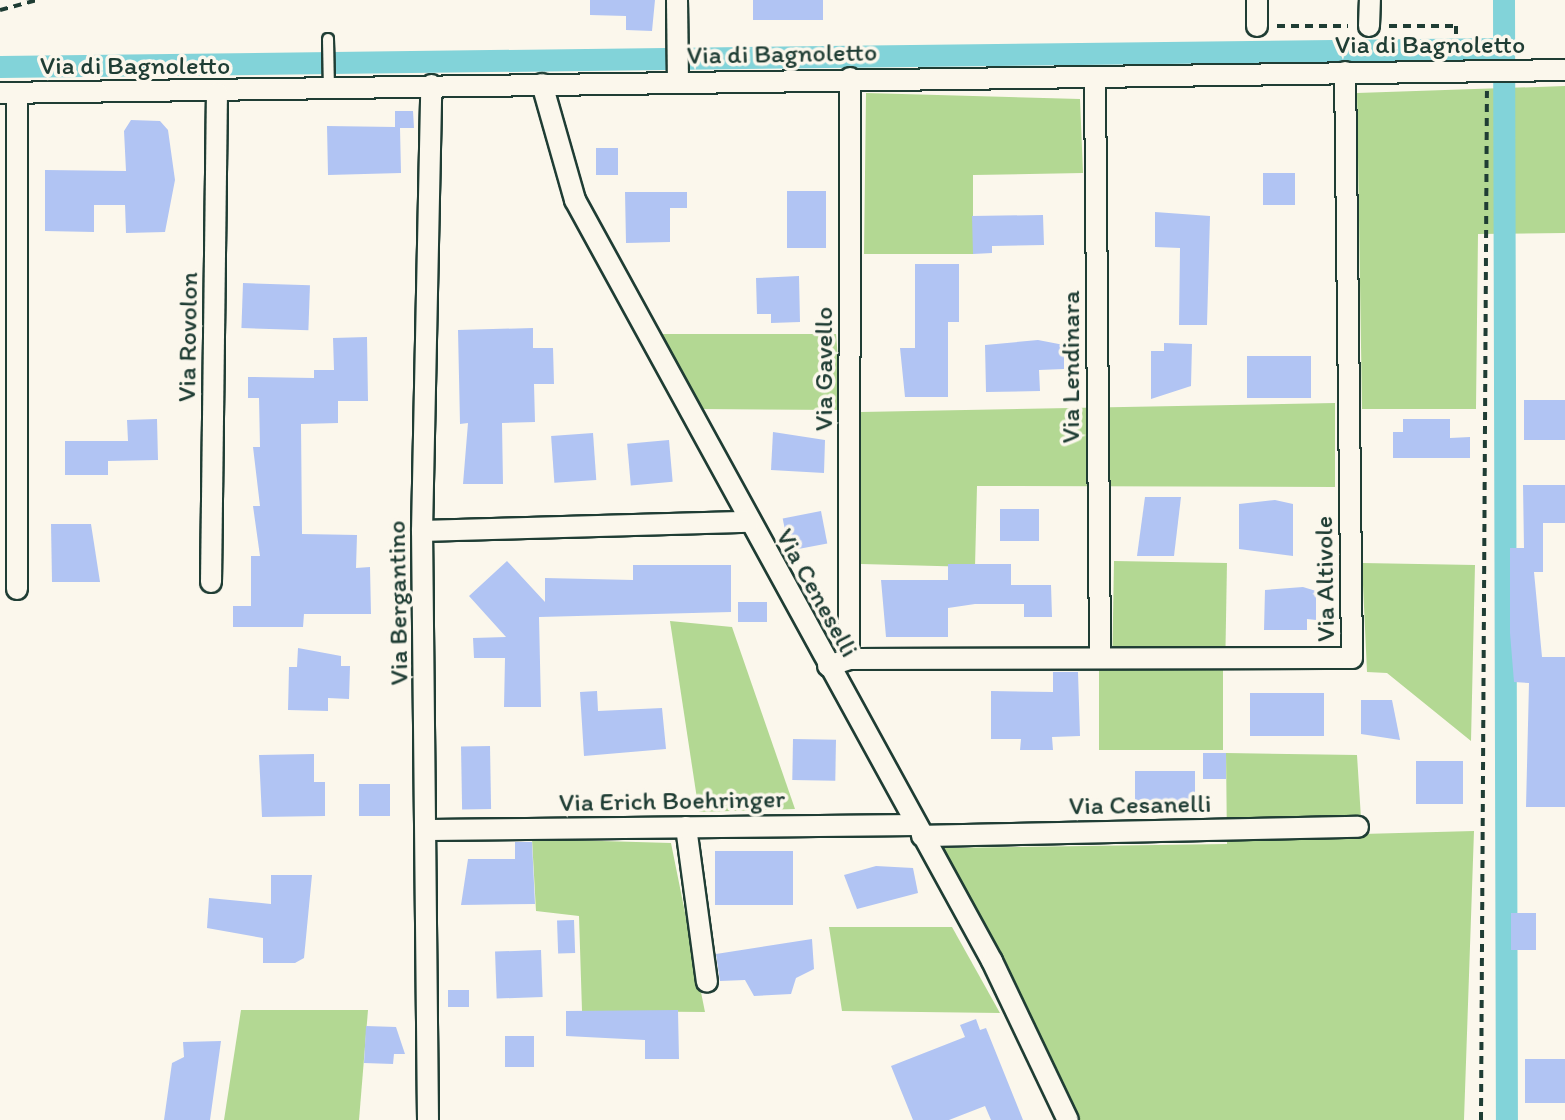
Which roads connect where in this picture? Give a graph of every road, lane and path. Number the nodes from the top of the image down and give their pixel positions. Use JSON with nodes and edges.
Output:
{"nodes":[{"id":1,"x":38,"y":0,"type":"edge"},
{"id":2,"x":677,"y":0,"type":"edge"},
{"id":3,"x":1257,"y":0,"type":"edge"},
{"id":4,"x":1370,"y":0,"type":"edge"},
{"id":5,"x":0,"y":10,"type":"edge"},
{"id":6,"x":1257,"y":26,"type":"dead end"},
{"id":7,"x":1369,"y":26,"type":"dead end"},
{"id":8,"x":1456,"y":26,"type":"dead end"},
{"id":9,"x":328,"y":39,"type":"dead end"},
{"id":10,"x":1456,"y":60,"type":"dead end"},
{"id":11,"x":677,"y":66,"type":"junction"},
{"id":12,"x":1565,"y":70,"type":"edge"},
{"id":13,"x":1345,"y":72,"type":"junction"},
{"id":14,"x":850,"y":78,"type":"junction"},
{"id":15,"x":1095,"y":79,"type":"junction"},
{"id":16,"x":329,"y":81,"type":"junction"},
{"id":17,"x":542,"y":84,"type":"junction"},
{"id":18,"x":431,"y":85,"type":"junction"},
{"id":19,"x":1487,"y":91,"type":"dead end"},
{"id":20,"x":9,"y":93,"type":"edge"},
{"id":21,"x":217,"y":93,"type":"junction"},
{"id":22,"x":748,"y":522,"type":"junction"},
{"id":23,"x":422,"y":531,"type":"junction"},
{"id":24,"x":211,"y":582,"type":"dead end"},
{"id":25,"x":17,"y":589,"type":"dead end"},
{"id":26,"x":1100,"y":656,"type":"junction"},
{"id":27,"x":849,"y":659,"type":"junction"},
{"id":28,"x":828,"y":666,"type":"junction"},
{"id":29,"x":686,"y":827,"type":"junction"},
{"id":30,"x":1358,"y":827,"type":"dead end"},
{"id":31,"x":429,"y":830,"type":"junction"},
{"id":32,"x":919,"y":830,"type":"junction"},
{"id":33,"x":707,"y":982,"type":"dead end"},
{"id":34,"x":428,"y":1120,"type":"edge"},
{"id":35,"x":1068,"y":1120,"type":"edge"},
{"id":36,"x":1481,"y":1120,"type":"edge"}],
"edges":[{"from":1,"to":5,"type":"path"},
{"from":2,"to":11,"type":"street"},
{"from":3,"to":6,"type":"street"},
{"from":4,"to":7,"type":"street"},
{"from":8,"to":10,"type":"path"},
{"from":9,"to":16,"type":"lane"},
{"from":11,"to":14,"type":"street","name":"Via di Bagnoletto"},
{"from":11,"to":17,"type":"street","name":"Via di Bagnoletto"},
{"from":12,"to":13,"type":"street","name":"Via di Bagnoletto"},
{"from":13,"to":15,"type":"street","name":"Via di Bagnoletto"},
{"from":13,"to":26,"type":"street","name":"Via Altivole"},
{"from":14,"to":15,"type":"street","name":"Via di Bagnoletto"},
{"from":14,"to":27,"type":"street","name":"Via Gavello"},
{"from":15,"to":26,"type":"street","name":"Via Lendinara"},
{"from":16,"to":18,"type":"street","name":"Via di Bagnoletto"},
{"from":16,"to":21,"type":"street","name":"Via di Bagnoletto"},
{"from":17,"to":18,"type":"street","name":"Via di Bagnoletto"},
{"from":17,"to":22,"type":"street","name":"Via Ceneselli"},
{"from":18,"to":23,"type":"street","name":"Via Bergantino"},
{"from":19,"to":36,"type":"path"},
{"from":20,"to":21,"type":"street","name":"Via di Bagnoletto"},
{"from":20,"to":25,"type":"street"},
{"from":21,"to":24,"type":"street","name":"Via Rovolon"},
{"from":22,"to":23,"type":"street"},
{"from":22,"to":28,"type":"street","name":"Via Ceneselli"},
{"from":23,"to":31,"type":"street","name":"Via Bergantino"},
{"from":26,"to":27,"type":"street","name":"Via Altivole"},
{"from":27,"to":28,"type":"street","name":"Via Altivole"},
{"from":28,"to":32,"type":"street","name":"Via Ceneselli"},
{"from":29,"to":31,"type":"street","name":"Via Erich Boehringer"},
{"from":29,"to":32,"type":"street","name":"Via Erich Boehringer"},
{"from":29,"to":33,"type":"street"},
{"from":30,"to":32,"type":"street","name":"Via Cesanelli"},
{"from":31,"to":34,"type":"street","name":"Via Bergantino"},
{"from":32,"to":35,"type":"street","name":"Via Ceneselli"}]}
